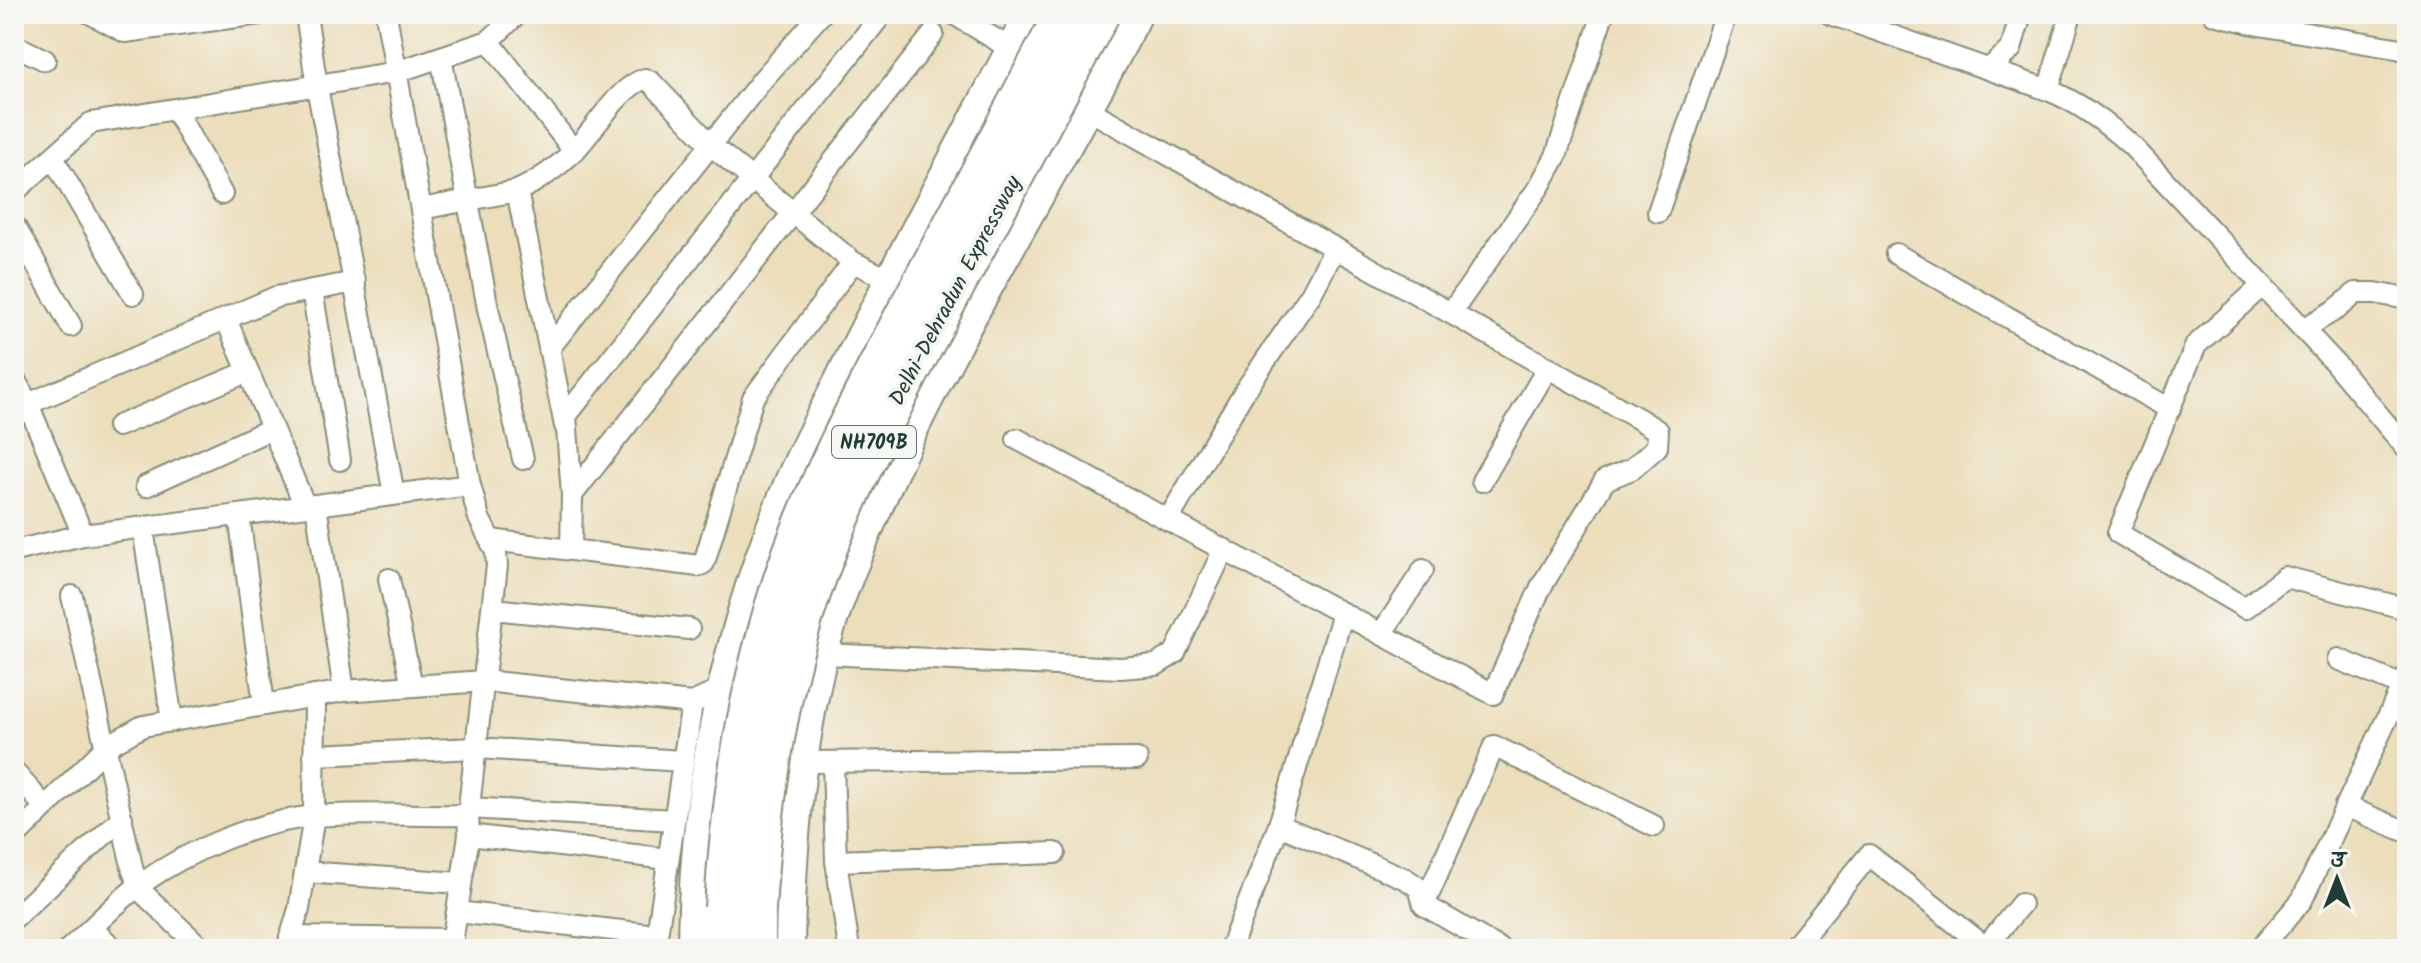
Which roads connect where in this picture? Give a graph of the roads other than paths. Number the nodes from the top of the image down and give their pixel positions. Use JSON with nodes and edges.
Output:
{"nodes":[{"id":1,"x":91,"y":14,"type":"edge"},
{"id":2,"x":260,"y":14,"type":"edge"},
{"id":3,"x":306,"y":14,"type":"edge"},
{"id":4,"x":386,"y":14,"type":"edge"},
{"id":5,"x":517,"y":14,"type":"edge"},
{"id":6,"x":821,"y":14,"type":"edge"},
{"id":7,"x":882,"y":14,"type":"edge"},
{"id":8,"x":954,"y":14,"type":"edge"},
{"id":9,"x":1029,"y":14,"type":"edge"},
{"id":10,"x":1063,"y":14,"type":"edge"},
{"id":11,"x":1101,"y":14,"type":"edge"},
{"id":12,"x":1138,"y":14,"type":"edge"},
{"id":13,"x":1603,"y":14,"type":"edge"},
{"id":14,"x":1726,"y":14,"type":"edge"},
{"id":15,"x":2021,"y":14,"type":"edge"},
{"id":16,"x":2071,"y":14,"type":"edge"},
{"id":17,"x":2214,"y":14,"type":"edge"},
{"id":18,"x":1834,"y":15,"type":"edge"},
{"id":19,"x":933,"y":34,"type":"dead end"},
{"id":20,"x":489,"y":41,"type":"junction"},
{"id":21,"x":14,"y":45,"type":"edge"},
{"id":22,"x":1011,"y":49,"type":"junction"},
{"id":23,"x":2407,"y":50,"type":"edge"},
{"id":24,"x":441,"y":57,"type":"junction"},
{"id":25,"x":45,"y":60,"type":"dead end"},
{"id":26,"x":1989,"y":69,"type":"junction"},
{"id":27,"x":396,"y":72,"type":"junction"},
{"id":28,"x":317,"y":87,"type":"junction"},
{"id":29,"x":2048,"y":90,"type":"junction"},
{"id":30,"x":1089,"y":110,"type":"junction"},
{"id":31,"x":176,"y":111,"type":"junction"},
{"id":32,"x":712,"y":146,"type":"junction"},
{"id":33,"x":574,"y":151,"type":"junction"},
{"id":34,"x":53,"y":158,"type":"junction"},
{"id":35,"x":753,"y":179,"type":"junction"},
{"id":36,"x":517,"y":191,"type":"junction"},
{"id":37,"x":14,"y":192,"type":"edge"},
{"id":38,"x":222,"y":194,"type":"dead end"},
{"id":39,"x":468,"y":201,"type":"junction"},
{"id":40,"x":421,"y":209,"type":"junction"},
{"id":41,"x":1658,"y":212,"type":"dead end"},
{"id":42,"x":794,"y":213,"type":"junction"},
{"id":43,"x":14,"y":225,"type":"edge"},
{"id":44,"x":1335,"y":248,"type":"junction"},
{"id":45,"x":1896,"y":254,"type":"dead end"},
{"id":46,"x":853,"y":262,"type":"junction"},
{"id":47,"x":888,"y":279,"type":"junction"},
{"id":48,"x":355,"y":282,"type":"junction"},
{"id":49,"x":2262,"y":286,"type":"junction"},
{"id":50,"x":312,"y":290,"type":"junction"},
{"id":51,"x":133,"y":294,"type":"dead end"},
{"id":52,"x":2407,"y":299,"type":"edge"},
{"id":53,"x":1451,"y":313,"type":"junction"},
{"id":54,"x":226,"y":319,"type":"junction"},
{"id":55,"x":71,"y":326,"type":"dead end"},
{"id":56,"x":2303,"y":329,"type":"junction"},
{"id":57,"x":551,"y":346,"type":"junction"},
{"id":58,"x":1548,"y":367,"type":"junction"},
{"id":59,"x":247,"y":372,"type":"junction"},
{"id":60,"x":14,"y":378,"type":"edge"},
{"id":61,"x":28,"y":404,"type":"junction"},
{"id":62,"x":2170,"y":409,"type":"junction"},
{"id":63,"x":118,"y":426,"type":"dead end"},
{"id":64,"x":565,"y":426,"type":"junction"},
{"id":65,"x":271,"y":429,"type":"junction"},
{"id":66,"x":1017,"y":439,"type":"dead end"},
{"id":67,"x":2407,"y":449,"type":"edge"},
{"id":68,"x":523,"y":459,"type":"dead end"},
{"id":69,"x":340,"y":460,"type":"dead end"},
{"id":70,"x":1482,"y":481,"type":"dead end"},
{"id":71,"x":470,"y":485,"type":"junction"},
{"id":72,"x":146,"y":486,"type":"dead end"},
{"id":73,"x":394,"y":494,"type":"junction"},
{"id":74,"x":572,"y":495,"type":"junction"},
{"id":75,"x":310,"y":506,"type":"junction"},
{"id":76,"x":239,"y":515,"type":"junction"},
{"id":77,"x":1168,"y":520,"type":"junction"},
{"id":78,"x":143,"y":528,"type":"junction"},
{"id":79,"x":83,"y":535,"type":"junction"},
{"id":80,"x":491,"y":540,"type":"junction"},
{"id":81,"x":1224,"y":549,"type":"junction"},
{"id":82,"x":571,"y":550,"type":"junction"},
{"id":83,"x":14,"y":551,"type":"edge"},
{"id":84,"x":1423,"y":570,"type":"dead end"},
{"id":85,"x":389,"y":579,"type":"dead end"},
{"id":86,"x":72,"y":596,"type":"dead end"},
{"id":87,"x":493,"y":609,"type":"junction"},
{"id":88,"x":2407,"y":609,"type":"edge"},
{"id":89,"x":1343,"y":613,"type":"junction"},
{"id":90,"x":689,"y":629,"type":"dead end"},
{"id":91,"x":1382,"y":633,"type":"junction"},
{"id":92,"x":824,"y":654,"type":"junction"},
{"id":93,"x":2338,"y":659,"type":"dead end"},
{"id":94,"x":484,"y":681,"type":"junction"},
{"id":95,"x":2405,"y":683,"type":"edge"},
{"id":96,"x":412,"y":686,"type":"junction"},
{"id":97,"x":721,"y":690,"type":"junction"},
{"id":98,"x":344,"y":691,"type":"junction"},
{"id":99,"x":315,"y":696,"type":"junction"},
{"id":100,"x":692,"y":703,"type":"junction"},
{"id":101,"x":264,"y":705,"type":"junction"},
{"id":102,"x":172,"y":721,"type":"junction"},
{"id":103,"x":107,"y":746,"type":"junction"},
{"id":104,"x":477,"y":748,"type":"junction"},
{"id":105,"x":314,"y":755,"type":"junction"},
{"id":106,"x":1137,"y":759,"type":"dead end"},
{"id":107,"x":683,"y":761,"type":"junction"},
{"id":108,"x":804,"y":762,"type":"junction"},
{"id":109,"x":833,"y":763,"type":"junction"},
{"id":110,"x":14,"y":772,"type":"edge"},
{"id":111,"x":2345,"y":806,"type":"junction"},
{"id":112,"x":45,"y":807,"type":"junction"},
{"id":113,"x":314,"y":816,"type":"junction"},
{"id":114,"x":122,"y":818,"type":"junction"},
{"id":115,"x":469,"y":820,"type":"junction"},
{"id":116,"x":674,"y":820,"type":"junction"},
{"id":117,"x":1279,"y":825,"type":"junction"},
{"id":118,"x":1654,"y":826,"type":"dead end"},
{"id":119,"x":2407,"y":832,"type":"edge"},
{"id":120,"x":14,"y":838,"type":"edge"},
{"id":121,"x":1055,"y":853,"type":"dead end"},
{"id":122,"x":668,"y":859,"type":"junction"},
{"id":123,"x":836,"y":861,"type":"junction"},
{"id":124,"x":305,"y":872,"type":"junction"},
{"id":125,"x":460,"y":883,"type":"junction"},
{"id":126,"x":139,"y":885,"type":"junction"},
{"id":127,"x":2021,"y":904,"type":"dead end"},
{"id":128,"x":1424,"y":905,"type":"junction"},
{"id":129,"x":457,"y":912,"type":"junction"},
{"id":130,"x":14,"y":918,"type":"edge"},
{"id":131,"x":92,"y":928,"type":"junction"},
{"id":132,"x":656,"y":942,"type":"edge"},
{"id":133,"x":288,"y":943,"type":"edge"},
{"id":134,"x":452,"y":944,"type":"edge"},
{"id":135,"x":1986,"y":948,"type":"edge"},
{"id":136,"x":69,"y":949,"type":"edge"},
{"id":137,"x":114,"y":949,"type":"edge"},
{"id":138,"x":202,"y":949,"type":"edge"},
{"id":139,"x":692,"y":949,"type":"edge"},
{"id":140,"x":723,"y":949,"type":"edge"},
{"id":141,"x":757,"y":949,"type":"edge"},
{"id":142,"x":790,"y":949,"type":"edge"},
{"id":143,"x":849,"y":949,"type":"edge"},
{"id":144,"x":1230,"y":949,"type":"edge"},
{"id":145,"x":1500,"y":949,"type":"edge"},
{"id":146,"x":1793,"y":949,"type":"edge"},
{"id":147,"x":2260,"y":949,"type":"edge"}],
"edges":[{"from":1,"to":2,"type":"street"},
{"from":3,"to":28,"type":"street"},
{"from":4,"to":27,"type":"street"},
{"from":5,"to":20,"type":"street"},
{"from":6,"to":32,"type":"street"},
{"from":7,"to":35,"type":"street"},
{"from":8,"to":22,"type":"street"},
{"from":9,"to":22,"type":"street"},
{"from":10,"to":140,"type":"highway","name":"Delhi-Dehradun Expressway","number":"NH709B","bridge":true},
{"from":11,"to":141,"type":"highway","name":"Delhi-Dehradun Expressway","number":"NH709B","bridge":true},
{"from":12,"to":30,"type":"street"},
{"from":13,"to":53,"type":"street"},
{"from":14,"to":41,"type":"street"},
{"from":15,"to":26,"type":"street"},
{"from":16,"to":29,"type":"street"},
{"from":17,"to":23,"type":"street"},
{"from":18,"to":26,"type":"street"},
{"from":19,"to":42,"type":"street"},
{"from":20,"to":24,"type":"street"},
{"from":20,"to":33,"type":"street"},
{"from":21,"to":25,"type":"street"},
{"from":22,"to":30,"type":"street"},
{"from":22,"to":47,"type":"street"},
{"from":24,"to":27,"type":"street"},
{"from":24,"to":39,"type":"street"},
{"from":26,"to":29,"type":"street"},
{"from":27,"to":28,"type":"street"},
{"from":27,"to":40,"type":"street"},
{"from":28,"to":31,"type":"street"},
{"from":28,"to":48,"type":"street"},
{"from":29,"to":49,"type":"street"},
{"from":30,"to":44,"type":"street"},
{"from":30,"to":92,"type":"street"},
{"from":31,"to":34,"type":"street"},
{"from":31,"to":38,"type":"street"},
{"from":32,"to":33,"type":"street"},
{"from":32,"to":35,"type":"street"},
{"from":32,"to":57,"type":"street"},
{"from":33,"to":36,"type":"street"},
{"from":34,"to":37,"type":"street"},
{"from":34,"to":51,"type":"street"},
{"from":35,"to":42,"type":"street"},
{"from":35,"to":64,"type":"street"},
{"from":36,"to":39,"type":"street"},
{"from":36,"to":57,"type":"street"},
{"from":39,"to":40,"type":"street"},
{"from":39,"to":68,"type":"street"},
{"from":40,"to":71,"type":"street"},
{"from":42,"to":46,"type":"street"},
{"from":42,"to":74,"type":"street"},
{"from":43,"to":55,"type":"street"},
{"from":44,"to":53,"type":"street"},
{"from":44,"to":77,"type":"street"},
{"from":45,"to":62,"type":"street"},
{"from":46,"to":47,"type":"street"},
{"from":46,"to":82,"type":"street"},
{"from":47,"to":97,"type":"street"},
{"from":48,"to":50,"type":"street"},
{"from":48,"to":73,"type":"street"},
{"from":49,"to":56,"type":"street"},
{"from":49,"to":62,"type":"street"},
{"from":50,"to":54,"type":"street"},
{"from":50,"to":69,"type":"street"},
{"from":52,"to":56,"type":"street"},
{"from":53,"to":58,"type":"street"},
{"from":54,"to":59,"type":"street"},
{"from":54,"to":61,"type":"street"},
{"from":56,"to":67,"type":"street"},
{"from":57,"to":64,"type":"street"},
{"from":58,"to":70,"type":"street"},
{"from":58,"to":91,"type":"street"},
{"from":59,"to":63,"type":"street"},
{"from":59,"to":65,"type":"street"},
{"from":60,"to":61,"type":"street"},
{"from":61,"to":79,"type":"street"},
{"from":62,"to":88,"type":"street"},
{"from":64,"to":74,"type":"street"},
{"from":65,"to":72,"type":"street"},
{"from":65,"to":75,"type":"street"},
{"from":66,"to":77,"type":"street"},
{"from":71,"to":73,"type":"street"},
{"from":71,"to":80,"type":"street"},
{"from":73,"to":75,"type":"street"},
{"from":74,"to":82,"type":"street"},
{"from":75,"to":76,"type":"street"},
{"from":75,"to":98,"type":"street"},
{"from":76,"to":78,"type":"street"},
{"from":76,"to":101,"type":"street"},
{"from":77,"to":81,"type":"street"},
{"from":78,"to":79,"type":"street"},
{"from":78,"to":102,"type":"street"},
{"from":79,"to":83,"type":"street"},
{"from":80,"to":82,"type":"street"},
{"from":80,"to":87,"type":"street"},
{"from":81,"to":89,"type":"street"},
{"from":81,"to":92,"type":"street"},
{"from":84,"to":91,"type":"street"},
{"from":85,"to":96,"type":"street"},
{"from":86,"to":103,"type":"street"},
{"from":87,"to":90,"type":"street"},
{"from":87,"to":94,"type":"street"},
{"from":89,"to":91,"type":"street"},
{"from":89,"to":117,"type":"street"},
{"from":92,"to":108,"type":"street"},
{"from":93,"to":95,"type":"street"},
{"from":94,"to":96,"type":"street"},
{"from":94,"to":100,"type":"street"},
{"from":94,"to":104,"type":"street"},
{"from":95,"to":111,"type":"street"},
{"from":96,"to":98,"type":"street"},
{"from":97,"to":100,"type":"street"},
{"from":97,"to":139,"type":"street"},
{"from":98,"to":99,"type":"street"},
{"from":99,"to":101,"type":"street"},
{"from":99,"to":105,"type":"street"},
{"from":100,"to":107,"type":"street"},
{"from":101,"to":102,"type":"street"},
{"from":102,"to":103,"type":"street"},
{"from":103,"to":112,"type":"street"},
{"from":103,"to":114,"type":"street"},
{"from":104,"to":105,"type":"street"},
{"from":104,"to":107,"type":"street"},
{"from":104,"to":115,"type":"street"},
{"from":105,"to":113,"type":"street"},
{"from":106,"to":109,"type":"street"},
{"from":107,"to":116,"type":"street"},
{"from":108,"to":109,"type":"street"},
{"from":108,"to":142,"type":"street"},
{"from":109,"to":123,"type":"street"},
{"from":110,"to":112,"type":"street"},
{"from":111,"to":119,"type":"street"},
{"from":111,"to":147,"type":"street"},
{"from":112,"to":120,"type":"street"},
{"from":113,"to":115,"type":"street"},
{"from":113,"to":124,"type":"street"},
{"from":113,"to":126,"type":"street"},
{"from":114,"to":126,"type":"street"},
{"from":114,"to":130,"type":"street"},
{"from":115,"to":116,"type":"street"},
{"from":115,"to":122,"type":"street"},
{"from":115,"to":125,"type":"street"},
{"from":116,"to":122,"type":"street"},
{"from":117,"to":128,"type":"street"},
{"from":117,"to":144,"type":"street"},
{"from":118,"to":128,"type":"street"},
{"from":121,"to":123,"type":"street"},
{"from":122,"to":132,"type":"street"},
{"from":123,"to":143,"type":"street"},
{"from":124,"to":125,"type":"street"},
{"from":124,"to":133,"type":"street"},
{"from":125,"to":129,"type":"street"},
{"from":126,"to":131,"type":"street"},
{"from":126,"to":138,"type":"street"},
{"from":127,"to":135,"type":"street"},
{"from":128,"to":145,"type":"street"},
{"from":129,"to":132,"type":"street"},
{"from":129,"to":134,"type":"street"},
{"from":131,"to":136,"type":"street"},
{"from":131,"to":137,"type":"street"},
{"from":133,"to":134,"type":"street"},
{"from":135,"to":146,"type":"street"}]}
